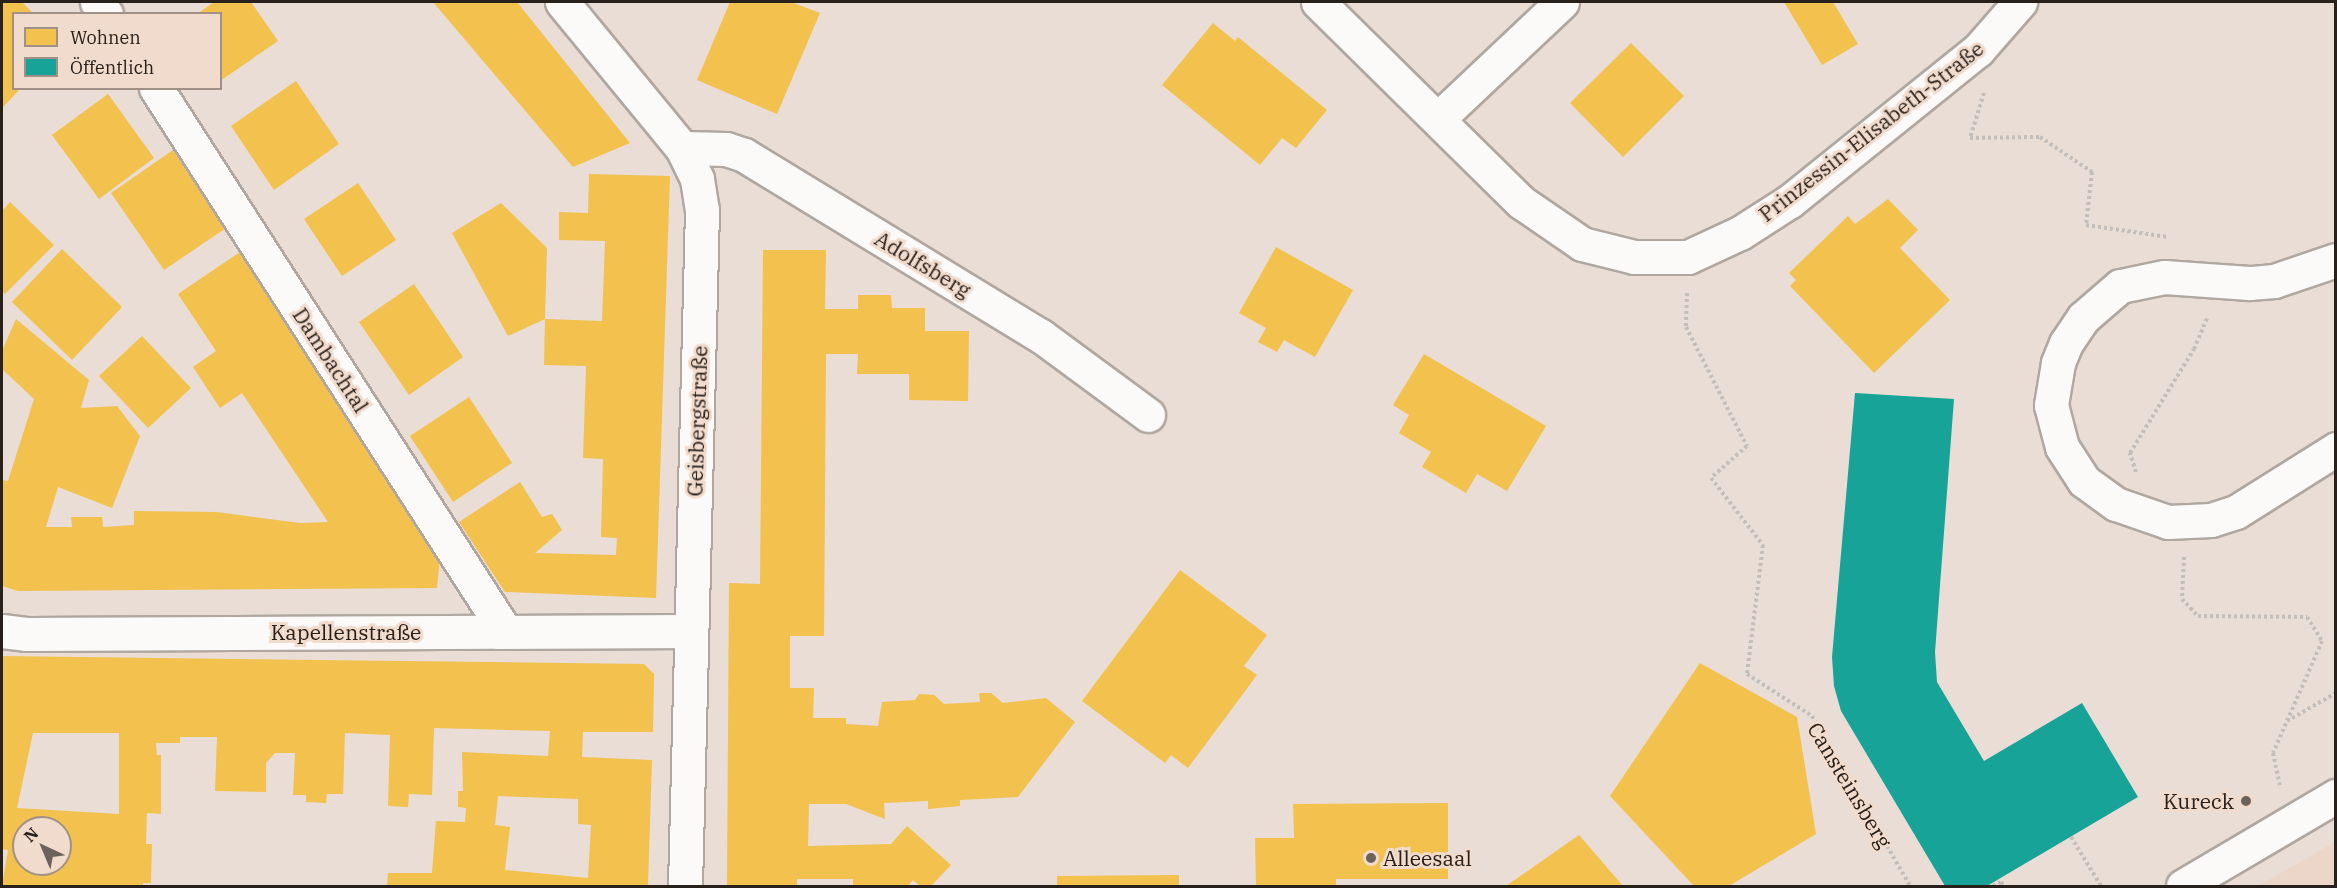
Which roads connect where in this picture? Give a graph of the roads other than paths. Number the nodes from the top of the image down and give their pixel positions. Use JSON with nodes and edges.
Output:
{"nodes":[{"id":1,"x":562,"y":2,"type":"edge"},
{"id":2,"x":1318,"y":2,"type":"edge"},
{"id":3,"x":1562,"y":2,"type":"edge"},
{"id":4,"x":2019,"y":2,"type":"edge"},
{"id":5,"x":157,"y":90,"type":"edge"},
{"id":6,"x":1439,"y":118,"type":"junction"},
{"id":7,"x":682,"y":148,"type":"junction"},
{"id":8,"x":2336,"y":260,"type":"edge"},
{"id":9,"x":1148,"y":415,"type":"dead end"},
{"id":10,"x":2336,"y":449,"type":"edge"},
{"id":11,"x":2,"y":631,"type":"edge"},
{"id":12,"x":505,"y":631,"type":"junction"},
{"id":13,"x":691,"y":632,"type":"junction"},
{"id":14,"x":2336,"y":796,"type":"edge"},
{"id":15,"x":685,"y":886,"type":"edge"},
{"id":16,"x":2183,"y":886,"type":"edge"}],
"edges":[{"from":1,"to":7,"type":"street","name":"Geisbergstraße"},
{"from":2,"to":6,"type":"street","name":"Prinzessin-Elisabeth-Straße"},
{"from":3,"to":6,"type":"street"},
{"from":4,"to":6,"type":"street","name":"Prinzessin-Elisabeth-Straße"},
{"from":5,"to":12,"type":"street","name":"Dambachtal"},
{"from":7,"to":9,"type":"street","name":"Adolfsberg"},
{"from":7,"to":13,"type":"street","name":"Geisbergstraße"},
{"from":8,"to":10,"type":"street"},
{"from":11,"to":12,"type":"street","name":"Kapellenstraße"},
{"from":12,"to":13,"type":"street","name":"Kapellenstraße"},
{"from":13,"to":15,"type":"street","name":"Geisbergstraße"},
{"from":14,"to":16,"type":"street"}]}
